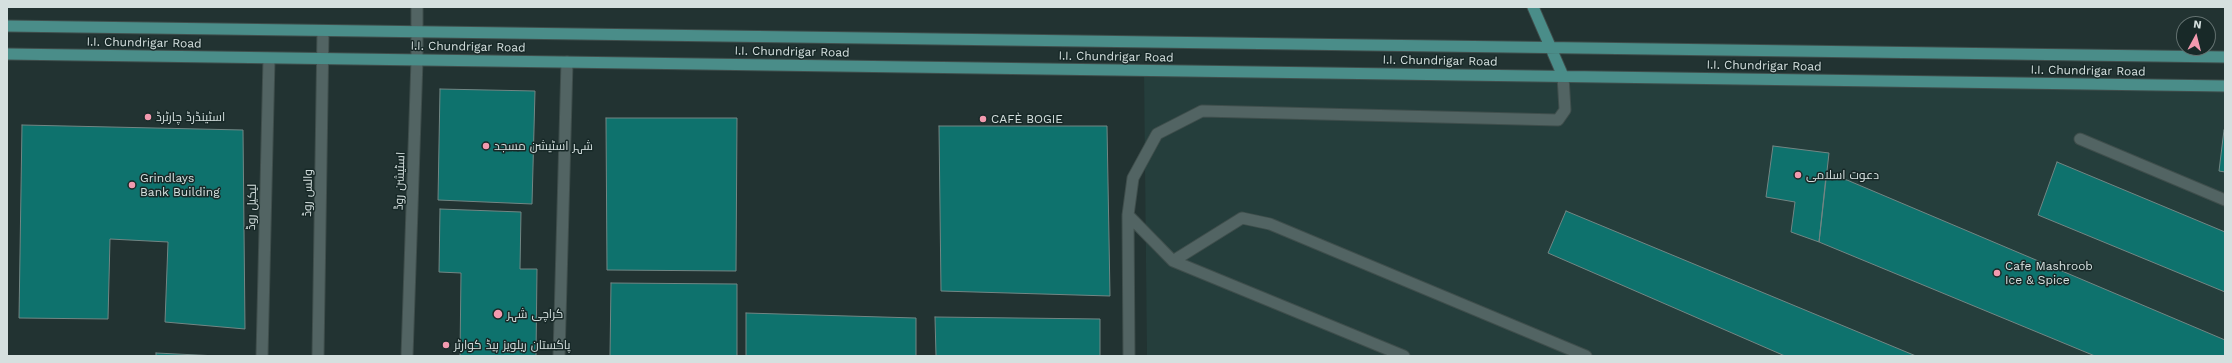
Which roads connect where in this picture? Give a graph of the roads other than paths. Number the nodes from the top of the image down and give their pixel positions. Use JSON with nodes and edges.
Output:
{"nodes":[{"id":1,"x":417,"y":7,"type":"edge"},
{"id":2,"x":1533,"y":7,"type":"edge"},
{"id":3,"x":7,"y":26,"type":"edge"},
{"id":4,"x":323,"y":31,"type":"junction"},
{"id":5,"x":417,"y":32,"type":"junction"},
{"id":6,"x":1551,"y":47,"type":"junction"},
{"id":7,"x":7,"y":54,"type":"edge"},
{"id":8,"x":2225,"y":57,"type":"edge"},
{"id":9,"x":323,"y":58,"type":"junction"},
{"id":10,"x":269,"y":59,"type":"junction"},
{"id":11,"x":416,"y":60,"type":"junction"},
{"id":12,"x":567,"y":62,"type":"junction"},
{"id":13,"x":1563,"y":76,"type":"junction"},
{"id":14,"x":2225,"y":86,"type":"edge"},
{"id":15,"x":2080,"y":139,"type":"dead end"},
{"id":16,"x":2225,"y":200,"type":"edge"},
{"id":17,"x":1128,"y":215,"type":"junction"},
{"id":18,"x":1173,"y":261,"type":"junction"},
{"id":19,"x":262,"y":356,"type":"edge"},
{"id":20,"x":318,"y":356,"type":"edge"},
{"id":21,"x":407,"y":356,"type":"edge"},
{"id":22,"x":559,"y":356,"type":"edge"},
{"id":23,"x":1129,"y":356,"type":"edge"},
{"id":24,"x":1404,"y":356,"type":"edge"},
{"id":25,"x":1586,"y":356,"type":"edge"}],
"edges":[{"from":1,"to":5,"type":"street","name":"اسٹیشن روڈ"},
{"from":2,"to":6,"type":"main road"},
{"from":3,"to":4,"type":"main road","name":"I.I. Chundrigar Road"},
{"from":4,"to":5,"type":"main road","name":"I.I. Chundrigar Road"},
{"from":4,"to":9,"type":"street","name":"والس روڈ"},
{"from":5,"to":6,"type":"main road","name":"I.I. Chundrigar Road"},
{"from":5,"to":11,"type":"street","name":"اسٹیشن روڈ"},
{"from":6,"to":8,"type":"main road","name":"I.I. Chundrigar Road"},
{"from":6,"to":13,"type":"main road"},
{"from":7,"to":10,"type":"main road","name":"I.I. Chundrigar Road"},
{"from":9,"to":10,"type":"main road","name":"I.I. Chundrigar Road"},
{"from":9,"to":11,"type":"main road","name":"I.I. Chundrigar Road"},
{"from":9,"to":20,"type":"street","name":"والس روڈ"},
{"from":10,"to":19,"type":"street","name":"لیکیل روڈ"},
{"from":11,"to":12,"type":"main road","name":"I.I. Chundrigar Road"},
{"from":11,"to":21,"type":"street","name":"اسٹیشن روڈ"},
{"from":12,"to":13,"type":"main road","name":"I.I. Chundrigar Road"},
{"from":12,"to":22,"type":"street"},
{"from":13,"to":14,"type":"main road","name":"I.I. Chundrigar Road"},
{"from":13,"to":17,"type":"street"},
{"from":15,"to":16,"type":"street"},
{"from":17,"to":18,"type":"street"},
{"from":17,"to":23,"type":"street"},
{"from":18,"to":24,"type":"street"},
{"from":18,"to":25,"type":"street"}]}
